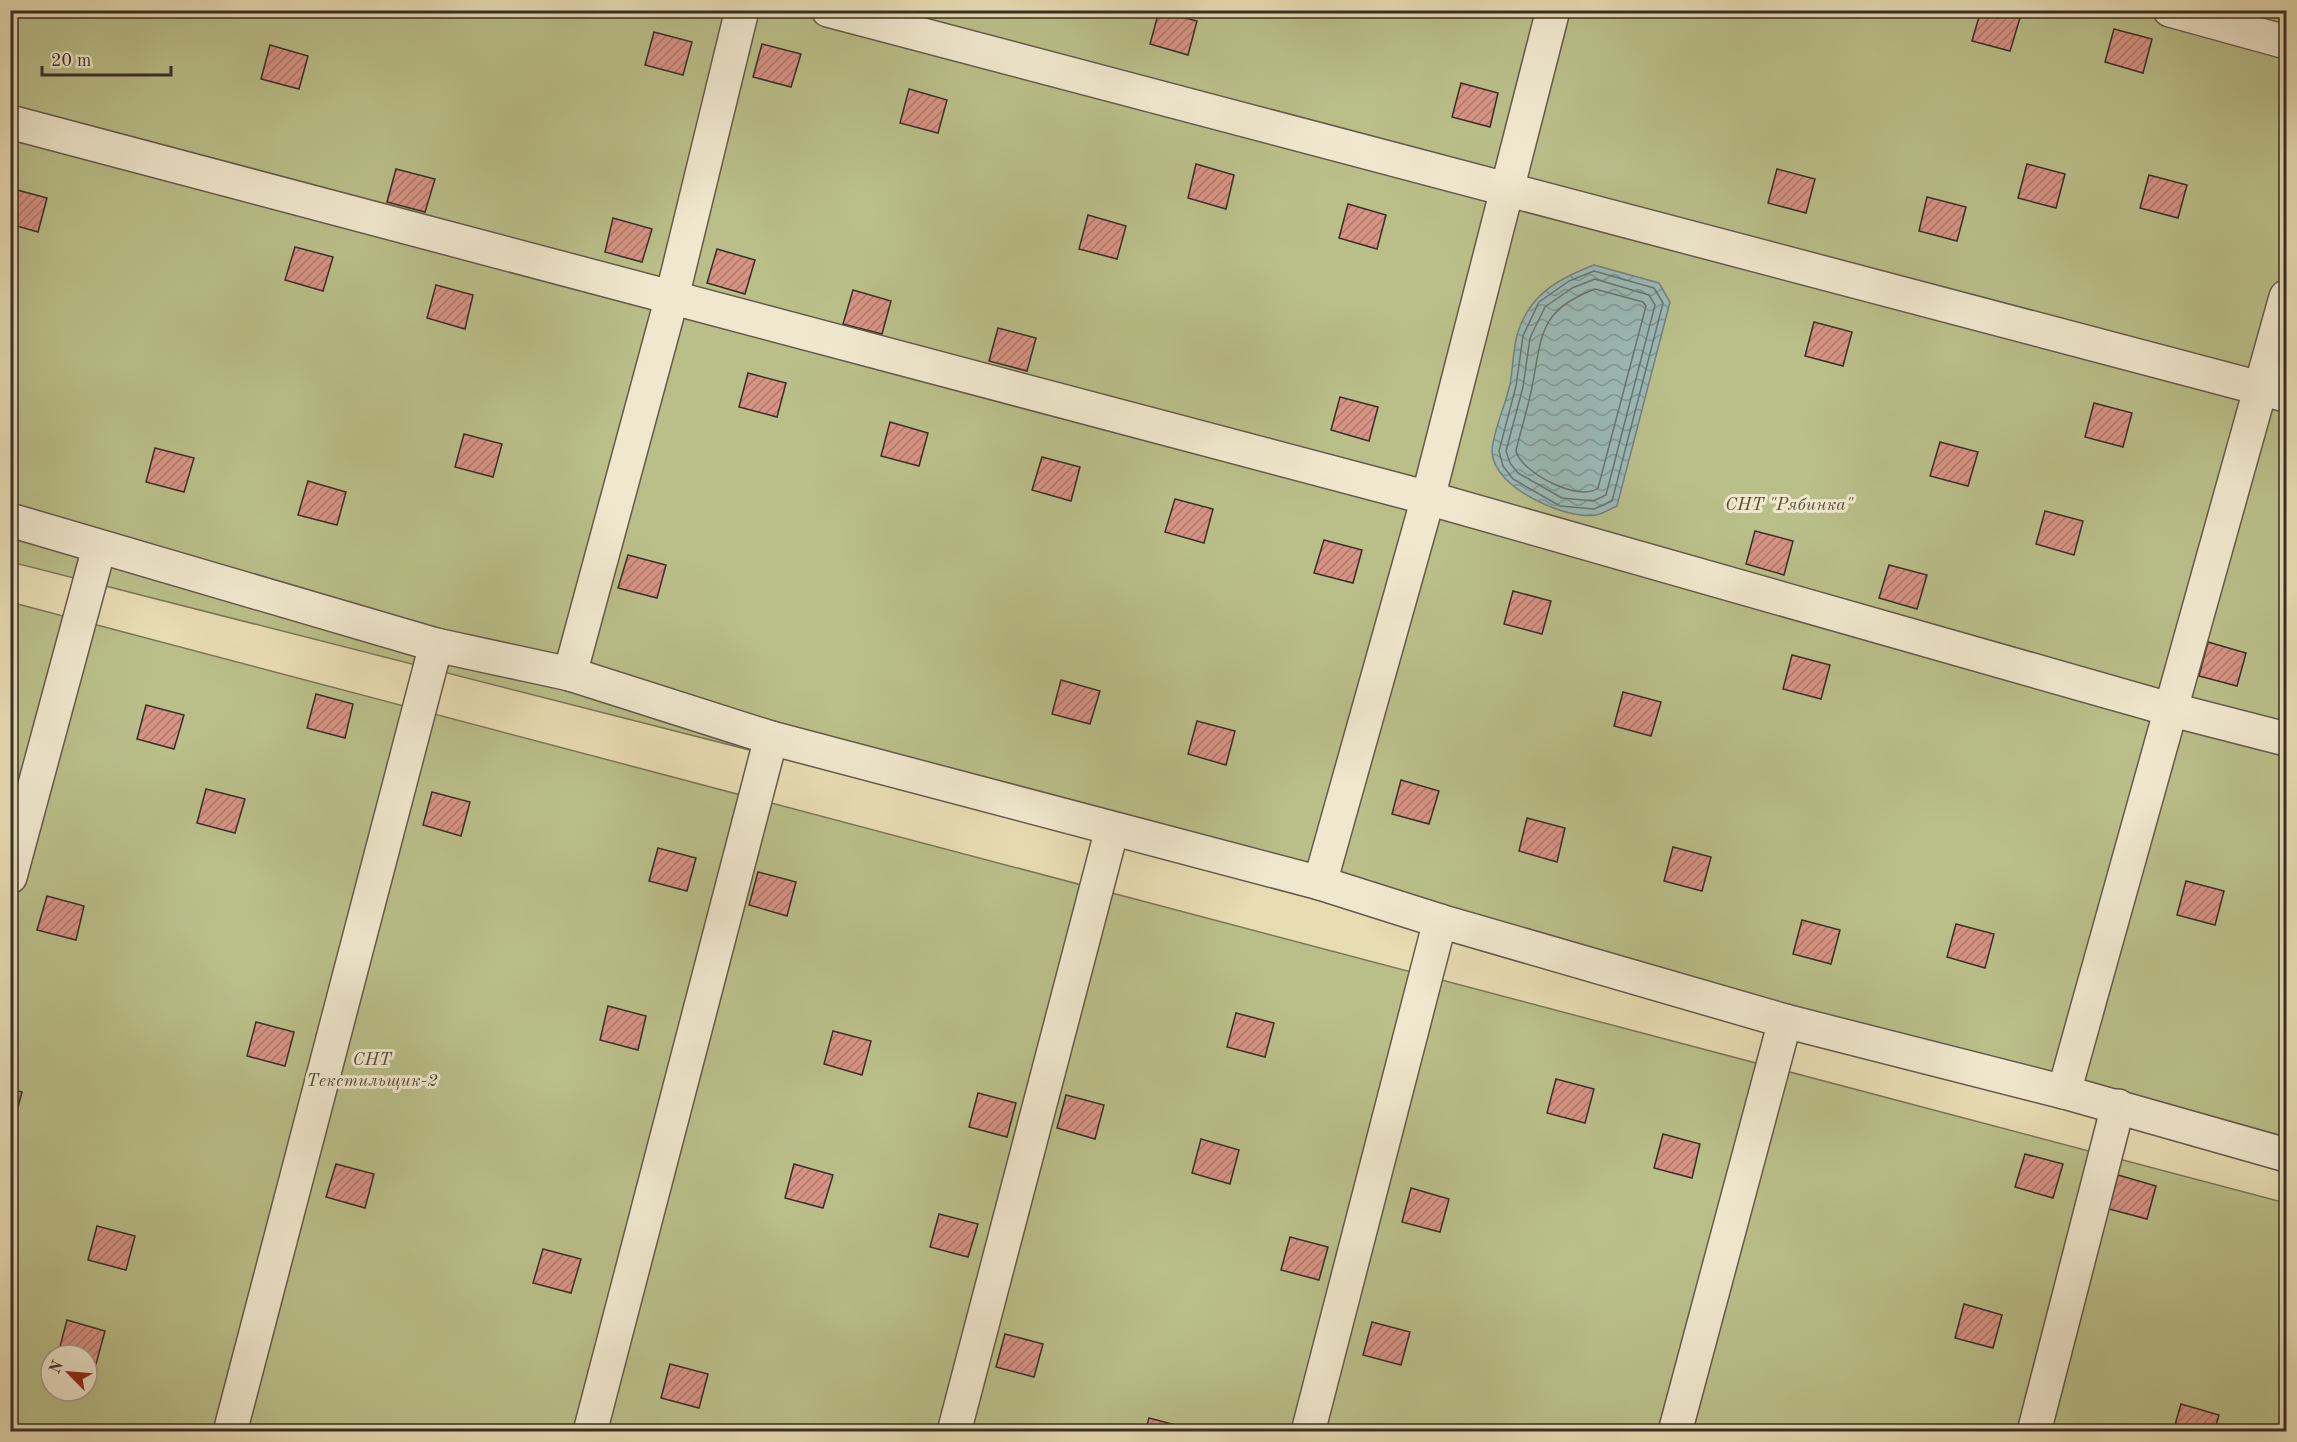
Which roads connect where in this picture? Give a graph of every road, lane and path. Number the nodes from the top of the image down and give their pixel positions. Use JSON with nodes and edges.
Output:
{"nodes":[{"id":1,"x":742,"y":10,"type":"edge"},
{"id":2,"x":828,"y":10,"type":"edge"},
{"id":3,"x":1553,"y":10,"type":"edge"},
{"id":4,"x":2170,"y":10,"type":"edge"},
{"id":5,"x":2286,"y":42,"type":"edge"},
{"id":6,"x":10,"y":122,"type":"edge"},
{"id":7,"x":1505,"y":191,"type":"junction"},
{"id":8,"x":672,"y":297,"type":"junction"},
{"id":9,"x":2286,"y":297,"type":"edge"},
{"id":10,"x":2273,"y":392,"type":"edge"},
{"id":11,"x":1428,"y":498,"type":"junction"},
{"id":12,"x":10,"y":520,"type":"edge"},
{"id":13,"x":99,"y":548,"type":"junction"},
{"id":14,"x":436,"y":645,"type":"junction"},
{"id":15,"x":570,"y":674,"type":"junction"},
{"id":16,"x":2169,"y":709,"type":"junction"},
{"id":17,"x":771,"y":738,"type":"junction"},
{"id":18,"x":2286,"y":739,"type":"edge"},
{"id":19,"x":1112,"y":829,"type":"junction"},
{"id":20,"x":10,"y":877,"type":"edge"},
{"id":21,"x":1320,"y":883,"type":"junction"},
{"id":22,"x":1440,"y":921,"type":"junction"},
{"id":23,"x":1785,"y":1021,"type":"junction"},
{"id":24,"x":2064,"y":1092,"type":"junction"},
{"id":25,"x":2118,"y":1106,"type":"junction"},
{"id":26,"x":2286,"y":1155,"type":"edge"},
{"id":27,"x":230,"y":1431,"type":"edge"},
{"id":28,"x":590,"y":1431,"type":"edge"},
{"id":29,"x":954,"y":1431,"type":"edge"},
{"id":30,"x":1308,"y":1431,"type":"edge"},
{"id":31,"x":1675,"y":1431,"type":"edge"},
{"id":32,"x":2034,"y":1431,"type":"edge"}],
"edges":[{"from":1,"to":8,"type":"street"},
{"from":2,"to":7,"type":"street"},
{"from":3,"to":7,"type":"street"},
{"from":4,"to":5,"type":"street"},
{"from":6,"to":8,"type":"street"},
{"from":7,"to":10,"type":"street"},
{"from":7,"to":11,"type":"street"},
{"from":8,"to":11,"type":"street"},
{"from":8,"to":15,"type":"street"},
{"from":9,"to":10,"type":"street"},
{"from":10,"to":16,"type":"street"},
{"from":11,"to":16,"type":"street"},
{"from":11,"to":21,"type":"street"},
{"from":12,"to":13,"type":"street"},
{"from":13,"to":14,"type":"street"},
{"from":13,"to":20,"type":"street"},
{"from":14,"to":15,"type":"street"},
{"from":14,"to":27,"type":"street"},
{"from":15,"to":17,"type":"street"},
{"from":16,"to":18,"type":"street"},
{"from":16,"to":24,"type":"street"},
{"from":17,"to":19,"type":"street"},
{"from":17,"to":28,"type":"street"},
{"from":19,"to":21,"type":"street"},
{"from":19,"to":29,"type":"street"},
{"from":21,"to":22,"type":"street"},
{"from":22,"to":23,"type":"street"},
{"from":22,"to":30,"type":"street"},
{"from":23,"to":24,"type":"street"},
{"from":23,"to":31,"type":"street"},
{"from":24,"to":25,"type":"street"},
{"from":25,"to":26,"type":"street"},
{"from":25,"to":32,"type":"street"}]}
